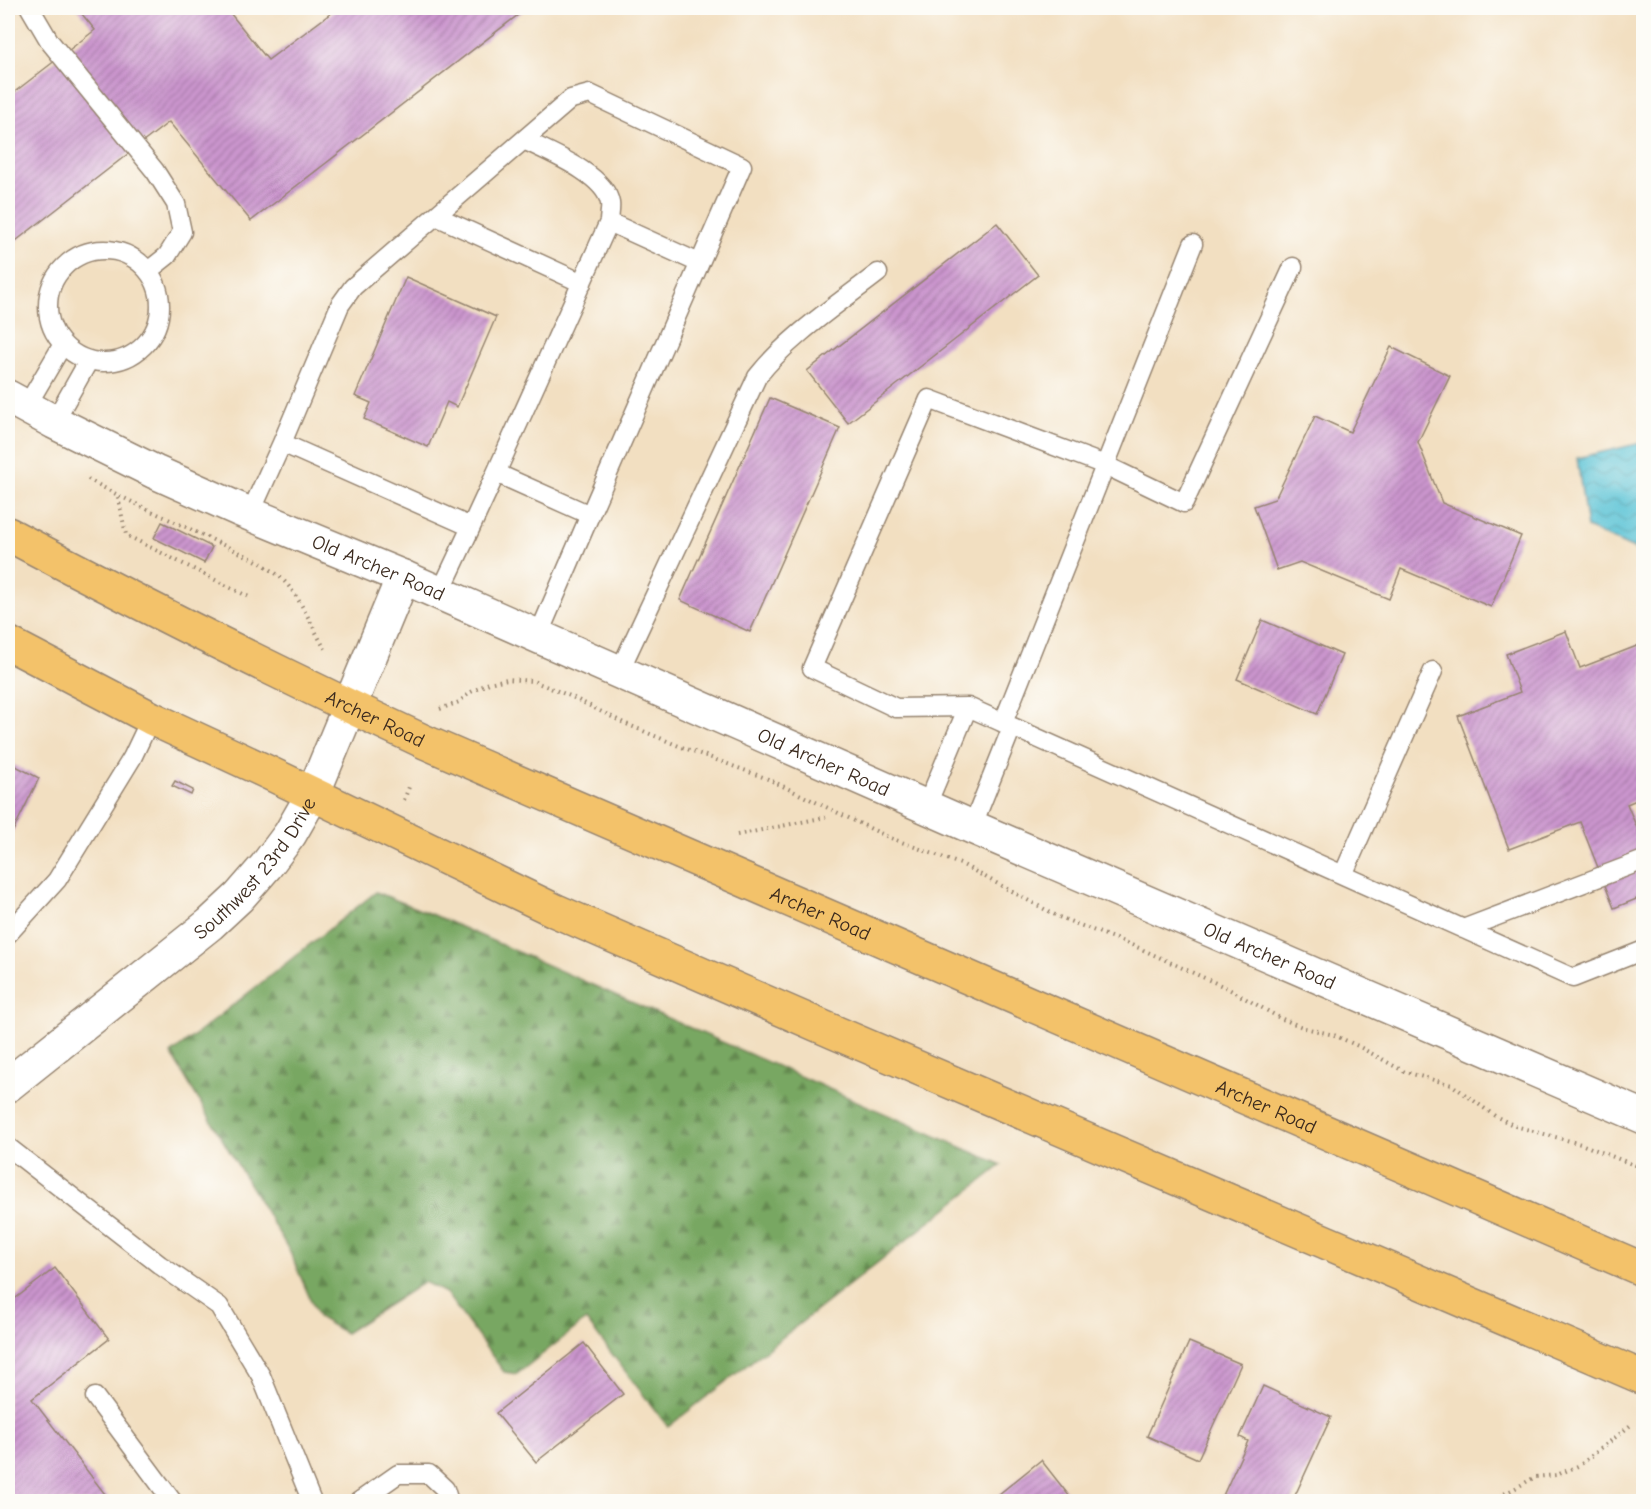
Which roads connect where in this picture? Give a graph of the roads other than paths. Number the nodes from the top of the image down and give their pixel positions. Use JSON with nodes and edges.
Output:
{"nodes":[{"id":1,"x":30,"y":8,"type":"edge"},
{"id":2,"x":524,"y":140,"type":"junction"},
{"id":3,"x":436,"y":216,"type":"junction"},
{"id":4,"x":609,"y":222,"type":"junction"},
{"id":5,"x":1193,"y":244,"type":"dead end"},
{"id":6,"x":699,"y":263,"type":"junction"},
{"id":7,"x":1293,"y":267,"type":"dead end"},
{"id":8,"x":148,"y":271,"type":"junction"},
{"id":9,"x":878,"y":273,"type":"dead end"},
{"id":10,"x":582,"y":283,"type":"junction"},
{"id":11,"x":63,"y":344,"type":"junction"},
{"id":12,"x":90,"y":360,"type":"junction"},
{"id":13,"x":17,"y":402,"type":"edge"},
{"id":14,"x":54,"y":422,"type":"junction"},
{"id":15,"x":282,"y":443,"type":"junction"},
{"id":16,"x":1105,"y":465,"type":"junction"},
{"id":17,"x":496,"y":473,"type":"junction"},
{"id":18,"x":250,"y":514,"type":"junction"},
{"id":19,"x":590,"y":515,"type":"junction"},
{"id":20,"x":471,"y":527,"type":"junction"},
{"id":21,"x":8,"y":534,"type":"edge"},
{"id":22,"x":403,"y":577,"type":"junction"},
{"id":23,"x":440,"y":593,"type":"junction"},
{"id":24,"x":538,"y":636,"type":"junction"},
{"id":25,"x":8,"y":643,"type":"edge"},
{"id":26,"x":1433,"y":671,"type":"dead end"},
{"id":27,"x":619,"y":672,"type":"junction"},
{"id":28,"x":349,"y":706,"type":"junction"},
{"id":29,"x":968,"y":707,"type":"junction"},
{"id":30,"x":151,"y":718,"type":"junction"},
{"id":31,"x":1007,"y":725,"type":"junction"},
{"id":32,"x":313,"y":794,"type":"junction"},
{"id":33,"x":926,"y":807,"type":"junction"},
{"id":34,"x":972,"y":827,"type":"junction"},
{"id":35,"x":1644,"y":860,"type":"edge"},
{"id":36,"x":1343,"y":875,"type":"junction"},
{"id":37,"x":1463,"y":929,"type":"junction"},
{"id":38,"x":8,"y":934,"type":"edge"},
{"id":39,"x":1644,"y":950,"type":"edge"},
{"id":40,"x":8,"y":1085,"type":"edge"},
{"id":41,"x":1644,"y":1117,"type":"edge"},
{"id":42,"x":8,"y":1147,"type":"edge"},
{"id":43,"x":1644,"y":1270,"type":"edge"},
{"id":44,"x":1644,"y":1378,"type":"edge"},
{"id":45,"x":95,"y":1397,"type":"dead end"},
{"id":46,"x":173,"y":1502,"type":"edge"},
{"id":47,"x":312,"y":1502,"type":"edge"},
{"id":48,"x":358,"y":1502,"type":"edge"},
{"id":49,"x":449,"y":1502,"type":"edge"}],
"edges":[{"from":1,"to":8,"type":"lane"},
{"from":2,"to":3,"type":"lane"},
{"from":2,"to":4,"type":"lane"},
{"from":2,"to":6,"type":"lane"},
{"from":3,"to":10,"type":"lane"},
{"from":3,"to":15,"type":"lane"},
{"from":4,"to":6,"type":"lane"},
{"from":4,"to":10,"type":"lane"},
{"from":5,"to":16,"type":"lane"},
{"from":6,"to":19,"type":"lane"},
{"from":7,"to":16,"type":"lane"},
{"from":8,"to":11,"type":"lane"},
{"from":8,"to":12,"type":"lane"},
{"from":9,"to":27,"type":"lane"},
{"from":10,"to":17,"type":"lane"},
{"from":11,"to":12,"type":"lane"},
{"from":11,"to":13,"type":"lane"},
{"from":12,"to":14,"type":"lane"},
{"from":13,"to":14,"type":"street","name":"Old Archer Road"},
{"from":14,"to":18,"type":"street","name":"Old Archer Road"},
{"from":15,"to":18,"type":"lane"},
{"from":15,"to":20,"type":"lane"},
{"from":16,"to":29,"type":"lane"},
{"from":16,"to":31,"type":"lane"},
{"from":17,"to":19,"type":"lane"},
{"from":17,"to":20,"type":"lane"},
{"from":18,"to":22,"type":"street","name":"Old Archer Road"},
{"from":19,"to":24,"type":"lane"},
{"from":20,"to":23,"type":"lane"},
{"from":21,"to":28,"type":"main road","name":"Archer Road"},
{"from":22,"to":23,"type":"street","name":"Old Archer Road"},
{"from":22,"to":28,"type":"street","name":"Southwest 23rd Drive"},
{"from":23,"to":24,"type":"street","name":"Old Archer Road"},
{"from":24,"to":27,"type":"street","name":"Old Archer Road"},
{"from":25,"to":30,"type":"main road"},
{"from":26,"to":36,"type":"lane"},
{"from":27,"to":33,"type":"street","name":"Old Archer Road"},
{"from":28,"to":32,"type":"street","name":"Southwest 23rd Drive"},
{"from":28,"to":43,"type":"main road","name":"Archer Road"},
{"from":29,"to":31,"type":"lane"},
{"from":29,"to":33,"type":"lane"},
{"from":30,"to":32,"type":"main road"},
{"from":30,"to":38,"type":"lane"},
{"from":31,"to":34,"type":"lane"},
{"from":31,"to":36,"type":"lane"},
{"from":32,"to":40,"type":"street","name":"Southwest 23rd Drive"},
{"from":32,"to":44,"type":"main road"},
{"from":33,"to":34,"type":"street","name":"Old Archer Road"},
{"from":34,"to":41,"type":"street","name":"Old Archer Road"},
{"from":35,"to":37,"type":"lane"},
{"from":36,"to":37,"type":"lane"},
{"from":37,"to":39,"type":"lane"},
{"from":42,"to":47,"type":"lane"},
{"from":45,"to":46,"type":"lane"},
{"from":48,"to":49,"type":"lane"}]}
